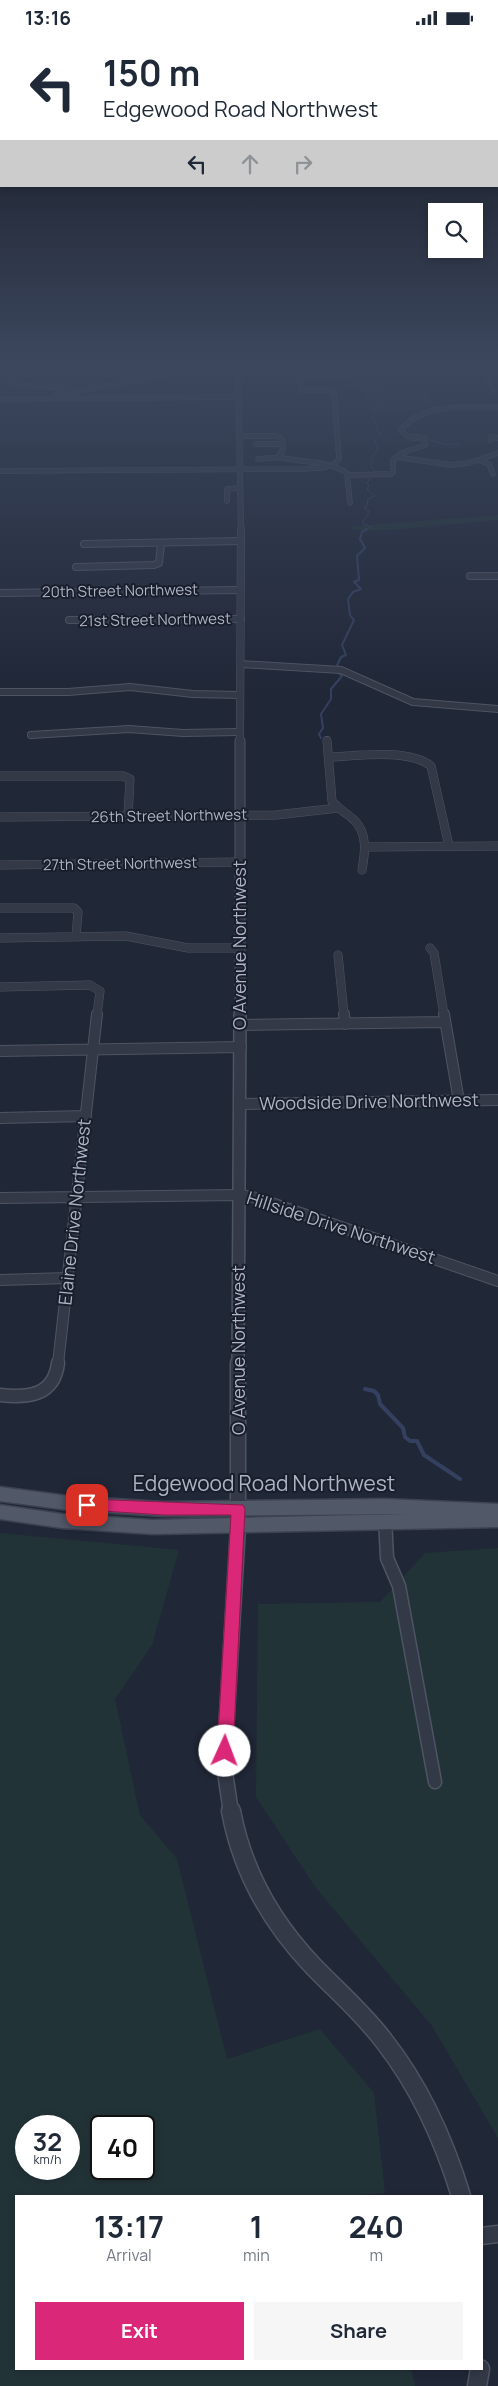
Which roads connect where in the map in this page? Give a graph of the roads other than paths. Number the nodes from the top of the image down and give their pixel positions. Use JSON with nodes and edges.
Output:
{"nodes":[{"id":1,"x":241,"y":474,"type":"edge"},
{"id":2,"x":391,"y":474,"type":"edge"},
{"id":3,"x":348,"y":475,"type":"joint"},
{"id":4,"x":240,"y":488,"type":"junction"},
{"id":5,"x":228,"y":501,"type":"dead end"},
{"id":6,"x":350,"y":503,"type":"dead end"},
{"id":7,"x":241,"y":541,"type":"junction"},
{"id":8,"x":84,"y":544,"type":"dead end"},
{"id":9,"x":161,"y":544,"type":"junction"},
{"id":10,"x":76,"y":567,"type":"dead end"},
{"id":11,"x":498,"y":576,"type":"edge"},
{"id":12,"x":470,"y":577,"type":"dead end"},
{"id":13,"x":240,"y":590,"type":"junction"},
{"id":14,"x":0,"y":593,"type":"edge"},
{"id":15,"x":241,"y":619,"type":"junction"},
{"id":16,"x":69,"y":621,"type":"dead end"},
{"id":17,"x":241,"y":664,"type":"junction"},
{"id":18,"x":0,"y":692,"type":"edge"},
{"id":19,"x":240,"y":695,"type":"junction"},
{"id":20,"x":498,"y":709,"type":"edge"},
{"id":21,"x":240,"y":732,"type":"junction"},
{"id":22,"x":31,"y":735,"type":"dead end"},
{"id":23,"x":327,"y":740,"type":"dead end"},
{"id":24,"x":328,"y":757,"type":"junction"},
{"id":25,"x":0,"y":777,"type":"edge"},
{"id":26,"x":338,"y":808,"type":"junction"},
{"id":27,"x":240,"y":815,"type":"junction"},
{"id":28,"x":128,"y":816,"type":"junction"},
{"id":29,"x":0,"y":817,"type":"edge"},
{"id":30,"x":449,"y":846,"type":"junction"},
{"id":31,"x":498,"y":846,"type":"edge"},
{"id":32,"x":365,"y":847,"type":"junction"},
{"id":33,"x":240,"y":863,"type":"junction"},
{"id":34,"x":0,"y":865,"type":"edge"},
{"id":35,"x":362,"y":870,"type":"dead end"},
{"id":36,"x":0,"y":908,"type":"edge"},
{"id":37,"x":76,"y":937,"type":"junction"},
{"id":38,"x":0,"y":938,"type":"edge"},
{"id":39,"x":430,"y":947,"type":"dead end"},
{"id":40,"x":240,"y":948,"type":"junction"},
{"id":41,"x":338,"y":955,"type":"dead end"},
{"id":42,"x":0,"y":987,"type":"edge"},
{"id":43,"x":445,"y":1022,"type":"junction"},
{"id":44,"x":345,"y":1024,"type":"junction"},
{"id":45,"x":241,"y":1025,"type":"junction"},
{"id":46,"x":240,"y":1047,"type":"junction"},
{"id":47,"x":94,"y":1050,"type":"junction"},
{"id":48,"x":0,"y":1051,"type":"edge"},
{"id":49,"x":498,"y":1100,"type":"edge"},
{"id":50,"x":458,"y":1101,"type":"junction"},
{"id":51,"x":241,"y":1105,"type":"junction"},
{"id":52,"x":86,"y":1116,"type":"junction"},
{"id":53,"x":0,"y":1118,"type":"edge"},
{"id":54,"x":240,"y":1195,"type":"junction"},
{"id":55,"x":77,"y":1197,"type":"junction"},
{"id":56,"x":0,"y":1198,"type":"edge"},
{"id":57,"x":0,"y":1279,"type":"edge"},
{"id":58,"x":68,"y":1279,"type":"junction"},
{"id":59,"x":498,"y":1281,"type":"edge"},
{"id":60,"x":0,"y":1395,"type":"edge"},
{"id":61,"x":0,"y":1494,"type":"edge"},
{"id":62,"x":498,"y":1511,"type":"edge"},
{"id":63,"x":0,"y":1512,"type":"edge"},
{"id":64,"x":384,"y":1515,"type":"junction"},
{"id":65,"x":238,"y":1518,"type":"junction"},
{"id":66,"x":498,"y":1520,"type":"edge"},
{"id":67,"x":434,"y":1782,"type":"dead end"},
{"id":68,"x":461,"y":2195,"type":"edge"},
{"id":69,"x":498,"y":2234,"type":"edge"},
{"id":70,"x":483,"y":2236,"type":"edge"},
{"id":71,"x":480,"y":2370,"type":"edge"},
{"id":72,"x":477,"y":2386,"type":"edge"}],
"edges":[{"from":1,"to":4,"type":"street","name":"O Avenue Northwest"},
{"from":2,"to":3,"type":"street"},
{"from":3,"to":6,"type":"street"},
{"from":4,"to":5,"type":"street"},
{"from":4,"to":7,"type":"street","name":"O Avenue Northwest"},
{"from":7,"to":9,"type":"street"},
{"from":7,"to":13,"type":"street","name":"O Avenue Northwest"},
{"from":8,"to":9,"type":"street"},
{"from":9,"to":10,"type":"street"},
{"from":11,"to":12,"type":"street"},
{"from":13,"to":14,"type":"street","name":"20th Street Northwest"},
{"from":13,"to":15,"type":"street","name":"O Avenue Northwest"},
{"from":15,"to":16,"type":"street","name":"21st Street Northwest"},
{"from":15,"to":17,"type":"street","name":"O Avenue Northwest"},
{"from":17,"to":19,"type":"street","name":"O Avenue Northwest"},
{"from":17,"to":20,"type":"street"},
{"from":18,"to":19,"type":"street"},
{"from":19,"to":21,"type":"street","name":"O Avenue Northwest"},
{"from":21,"to":22,"type":"street"},
{"from":21,"to":27,"type":"street","name":"O Avenue Northwest"},
{"from":23,"to":24,"type":"street"},
{"from":24,"to":26,"type":"street"},
{"from":24,"to":30,"type":"street"},
{"from":25,"to":28,"type":"street"},
{"from":26,"to":27,"type":"street","name":"26th Street Northwest"},
{"from":26,"to":32,"type":"street"},
{"from":27,"to":28,"type":"street","name":"26th Street Northwest"},
{"from":27,"to":33,"type":"street","name":"O Avenue Northwest"},
{"from":28,"to":29,"type":"street","name":"26th Street Northwest"},
{"from":30,"to":31,"type":"street"},
{"from":30,"to":32,"type":"street"},
{"from":32,"to":35,"type":"street"},
{"from":33,"to":34,"type":"street","name":"27th Street Northwest"},
{"from":33,"to":40,"type":"street","name":"O Avenue Northwest"},
{"from":36,"to":37,"type":"street"},
{"from":37,"to":38,"type":"street"},
{"from":37,"to":40,"type":"street"},
{"from":39,"to":43,"type":"street"},
{"from":40,"to":45,"type":"street","name":"O Avenue Northwest"},
{"from":41,"to":44,"type":"street"},
{"from":42,"to":47,"type":"street","name":"Elaine Drive Northwest"},
{"from":43,"to":44,"type":"street"},
{"from":43,"to":50,"type":"street"},
{"from":44,"to":45,"type":"street"},
{"from":45,"to":46,"type":"street","name":"O Avenue Northwest"},
{"from":46,"to":47,"type":"street"},
{"from":46,"to":51,"type":"street","name":"O Avenue Northwest"},
{"from":47,"to":48,"type":"street"},
{"from":47,"to":52,"type":"street","name":"Elaine Drive Northwest"},
{"from":49,"to":50,"type":"street","name":"Woodside Drive Northwest"},
{"from":50,"to":51,"type":"street","name":"Woodside Drive Northwest"},
{"from":51,"to":54,"type":"street","name":"O Avenue Northwest"},
{"from":52,"to":53,"type":"street"},
{"from":52,"to":55,"type":"street","name":"Elaine Drive Northwest"},
{"from":54,"to":55,"type":"street","name":"Hillside Drive Northwest"},
{"from":54,"to":59,"type":"street","name":"Hillside Drive Northwest"},
{"from":54,"to":65,"type":"street","name":"O Avenue Northwest"},
{"from":55,"to":56,"type":"street","name":"Hillside Drive Northwest"},
{"from":55,"to":58,"type":"street","name":"Elaine Drive Northwest"},
{"from":57,"to":58,"type":"street"},
{"from":58,"to":60,"type":"street","name":"Elaine Drive Northwest"},
{"from":61,"to":65,"type":"main road","name":"Edgewood Road Northwest"},
{"from":62,"to":64,"type":"main road","name":"Edgewood Road Northwest"},
{"from":63,"to":65,"type":"main road","name":"Edgewood Road Northwest"},
{"from":64,"to":65,"type":"main road","name":"Edgewood Road Northwest"},
{"from":64,"to":66,"type":"main road","name":"Edgewood Road Northwest"},
{"from":64,"to":67,"type":"street"},
{"from":65,"to":68,"type":"street","name":"O Avenue Northwest"},
{"from":69,"to":70,"type":"street"},
{"from":71,"to":72,"type":"street"}]}
